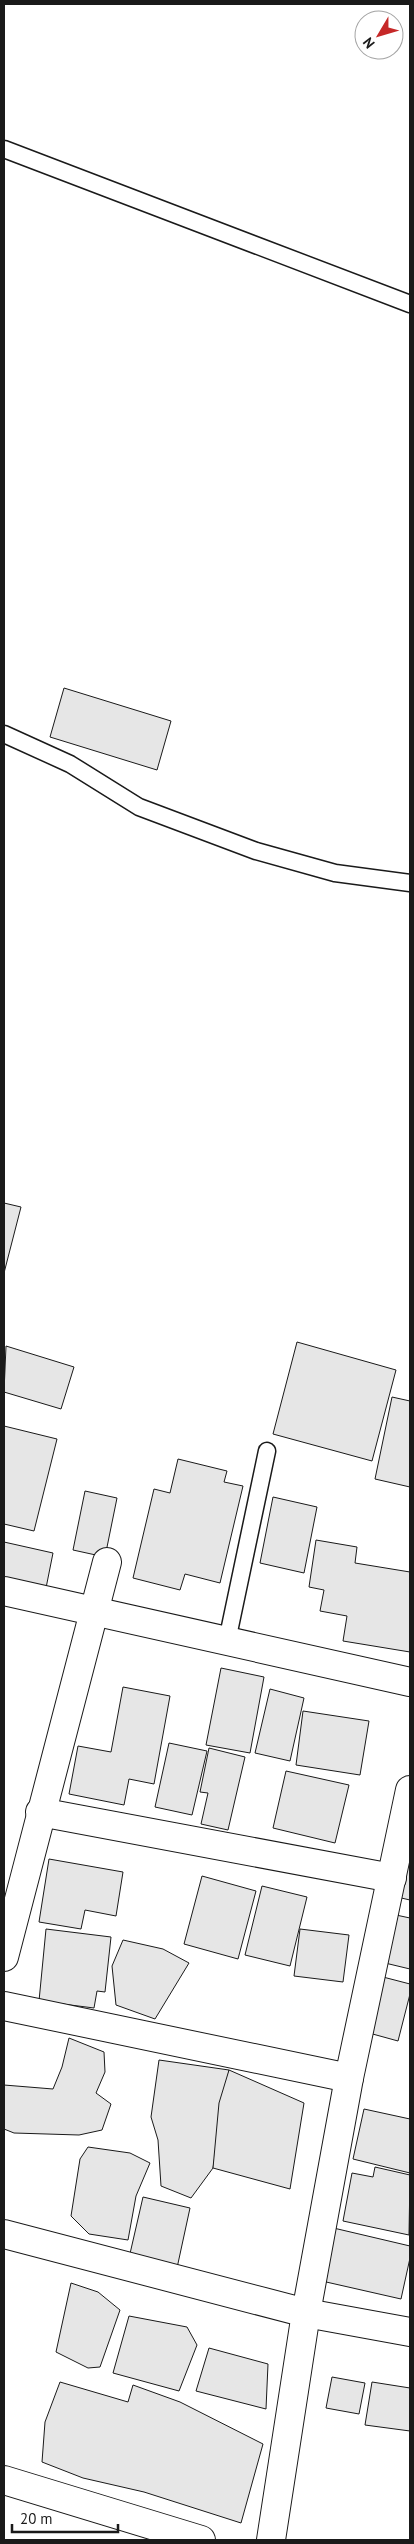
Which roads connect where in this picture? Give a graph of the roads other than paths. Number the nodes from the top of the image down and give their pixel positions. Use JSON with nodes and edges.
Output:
{"nodes":[{"id":1,"x":4,"y":149,"type":"edge"},
{"id":2,"x":410,"y":304,"type":"edge"},
{"id":3,"x":4,"y":734,"type":"edge"},
{"id":4,"x":410,"y":883,"type":"edge"},
{"id":5,"x":267,"y":1450,"type":"dead end"},
{"id":6,"x":107,"y":1562,"type":"dead end"},
{"id":7,"x":4,"y":1591,"type":"edge"},
{"id":8,"x":94,"y":1612,"type":"junction"},
{"id":9,"x":227,"y":1641,"type":"junction"},
{"id":10,"x":410,"y":1682,"type":"edge"},
{"id":11,"x":410,"y":1790,"type":"edge"},
{"id":12,"x":40,"y":1812,"type":"junction"},
{"id":13,"x":392,"y":1878,"type":"junction"},
{"id":14,"x":4,"y":1957,"type":"edge"},
{"id":15,"x":4,"y":2006,"type":"edge"},
{"id":16,"x":349,"y":2078,"type":"junction"},
{"id":17,"x":4,"y":2234,"type":"edge"},
{"id":18,"x":306,"y":2313,"type":"junction"},
{"id":19,"x":410,"y":2332,"type":"edge"},
{"id":20,"x":4,"y":2480,"type":"edge"},
{"id":21,"x":201,"y":2540,"type":"edge"},
{"id":22,"x":271,"y":2540,"type":"edge"}],
"edges":[{"from":1,"to":2,"type":"lane"},
{"from":3,"to":4,"type":"lane"},
{"from":5,"to":9,"type":"lane"},
{"from":6,"to":8,"type":"street"},
{"from":7,"to":8,"type":"street"},
{"from":8,"to":9,"type":"street"},
{"from":8,"to":12,"type":"street"},
{"from":9,"to":10,"type":"street"},
{"from":11,"to":13,"type":"street"},
{"from":12,"to":13,"type":"street"},
{"from":12,"to":14,"type":"street"},
{"from":13,"to":16,"type":"street"},
{"from":15,"to":16,"type":"street"},
{"from":16,"to":18,"type":"street"},
{"from":17,"to":18,"type":"street"},
{"from":18,"to":19,"type":"street"},
{"from":18,"to":22,"type":"street"},
{"from":20,"to":21,"type":"street"}]}
